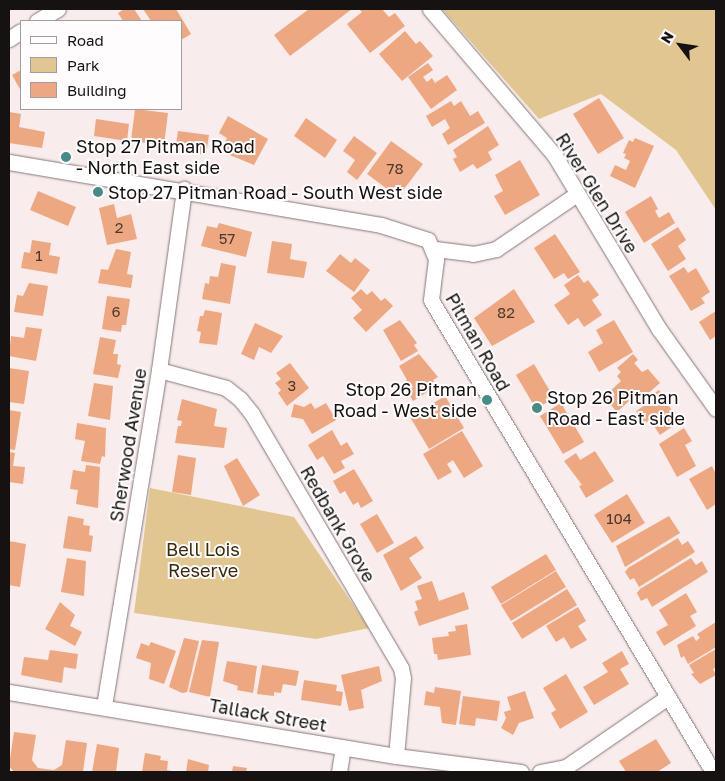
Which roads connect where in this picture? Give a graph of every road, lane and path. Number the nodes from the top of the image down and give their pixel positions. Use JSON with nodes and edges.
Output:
{"nodes":[{"id":1,"x":58,"y":9,"type":"edge"},
{"id":2,"x":430,"y":9,"type":"edge"},
{"id":3,"x":39,"y":20,"type":"edge"},
{"id":4,"x":20,"y":32,"type":"edge"},
{"id":5,"x":9,"y":39,"type":"edge"},
{"id":6,"x":9,"y":162,"type":"edge"},
{"id":7,"x":184,"y":189,"type":"junction"},
{"id":8,"x":577,"y":194,"type":"junction"},
{"id":9,"x":434,"y":249,"type":"junction"},
{"id":10,"x":159,"y":370,"type":"junction"},
{"id":11,"x":716,"y":409,"type":"edge"},
{"id":12,"x":9,"y":692,"type":"edge"},
{"id":13,"x":668,"y":696,"type":"junction"},
{"id":14,"x":104,"y":706,"type":"junction"},
{"id":15,"x":343,"y":747,"type":"junction"},
{"id":16,"x":396,"y":756,"type":"junction"},
{"id":17,"x":339,"y":772,"type":"edge"},
{"id":18,"x":521,"y":772,"type":"edge"},
{"id":19,"x":540,"y":772,"type":"edge"},
{"id":20,"x":713,"y":772,"type":"edge"}],
"edges":[{"from":1,"to":3,"type":"street"},
{"from":2,"to":8,"type":"street","name":"River Glen Drive"},
{"from":4,"to":5,"type":"street"},
{"from":6,"to":7,"type":"street"},
{"from":7,"to":9,"type":"street"},
{"from":7,"to":10,"type":"street","name":"Sherwood Avenue"},
{"from":8,"to":9,"type":"street"},
{"from":8,"to":11,"type":"street","name":"River Glen Drive"},
{"from":9,"to":13,"type":"street","name":"Pitman Road"},
{"from":10,"to":14,"type":"street","name":"Sherwood Avenue"},
{"from":10,"to":16,"type":"street","name":"Redbank Grove"},
{"from":12,"to":14,"type":"street","name":"Tallack Street"},
{"from":13,"to":19,"type":"street"},
{"from":13,"to":20,"type":"street","name":"Pitman Road"},
{"from":14,"to":15,"type":"street","name":"Tallack Street"},
{"from":15,"to":16,"type":"street","name":"Tallack Street"},
{"from":15,"to":17,"type":"street"},
{"from":16,"to":18,"type":"street","name":"Tallack Street"}]}
